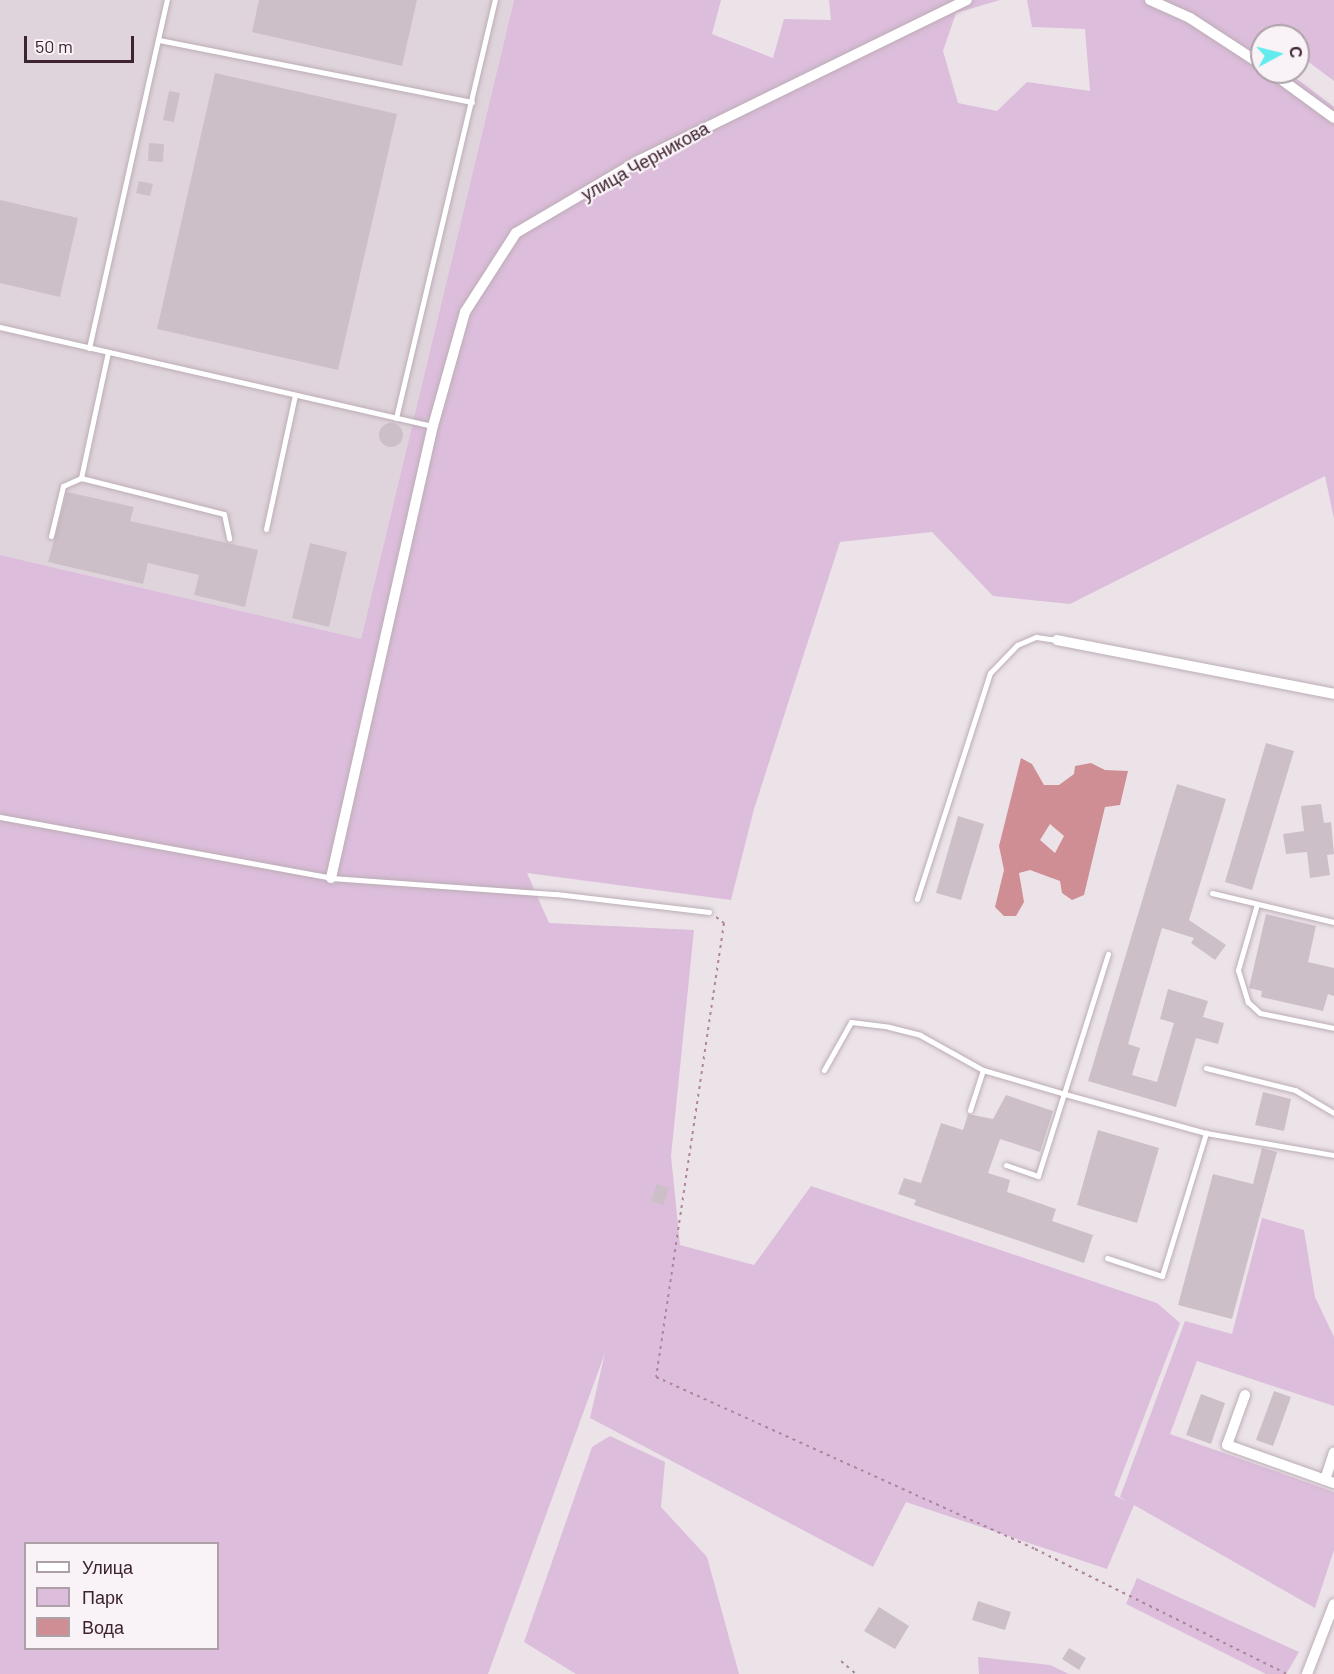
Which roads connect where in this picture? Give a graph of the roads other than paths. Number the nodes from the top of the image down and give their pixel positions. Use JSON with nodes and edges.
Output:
{"nodes":[{"id":1,"x":167,"y":0,"type":"edge"},
{"id":2,"x":495,"y":0,"type":"edge"},
{"id":3,"x":967,"y":0,"type":"edge"},
{"id":4,"x":1150,"y":0,"type":"edge"},
{"id":5,"x":159,"y":40,"type":"junction"},
{"id":6,"x":1250,"y":57,"type":"edge"},
{"id":7,"x":1289,"y":84,"type":"edge"},
{"id":8,"x":472,"y":102,"type":"junction"},
{"id":9,"x":1332,"y":113,"type":"edge"},
{"id":10,"x":0,"y":327,"type":"edge"},
{"id":11,"x":89,"y":348,"type":"junction"},
{"id":12,"x":108,"y":352,"type":"junction"},
{"id":13,"x":296,"y":395,"type":"junction"},
{"id":14,"x":396,"y":418,"type":"junction"},
{"id":15,"x":433,"y":426,"type":"junction"},
{"id":16,"x":81,"y":478,"type":"junction"},
{"id":17,"x":266,"y":529,"type":"dead end"},
{"id":18,"x":51,"y":536,"type":"dead end"},
{"id":19,"x":230,"y":538,"type":"dead end"},
{"id":20,"x":1058,"y":640,"type":"joint"},
{"id":21,"x":1334,"y":694,"type":"edge"},
{"id":22,"x":0,"y":817,"type":"edge"},
{"id":23,"x":331,"y":878,"type":"junction"},
{"id":24,"x":1212,"y":893,"type":"dead end"},
{"id":25,"x":917,"y":899,"type":"dead end"},
{"id":26,"x":1257,"y":904,"type":"junction"},
{"id":27,"x":709,"y":912,"type":"road end"},
{"id":28,"x":1334,"y":922,"type":"edge"},
{"id":29,"x":1108,"y":954,"type":"dead end"},
{"id":30,"x":1334,"y":1028,"type":"edge"},
{"id":31,"x":1206,"y":1068,"type":"dead end"},
{"id":32,"x":824,"y":1070,"type":"dead end"},
{"id":33,"x":983,"y":1070,"type":"junction"},
{"id":34,"x":1065,"y":1094,"type":"junction"},
{"id":35,"x":970,"y":1110,"type":"dead end"},
{"id":36,"x":1334,"y":1113,"type":"edge"},
{"id":37,"x":1206,"y":1133,"type":"junction"},
{"id":38,"x":1334,"y":1155,"type":"edge"},
{"id":39,"x":1006,"y":1165,"type":"dead end"},
{"id":40,"x":1107,"y":1258,"type":"dead end"},
{"id":41,"x":1245,"y":1395,"type":"dead end"},
{"id":42,"x":1334,"y":1452,"type":"edge"},
{"id":43,"x":1329,"y":1482,"type":"edge"},
{"id":44,"x":1334,"y":1604,"type":"edge"},
{"id":45,"x":1307,"y":1674,"type":"edge"}],
"edges":[{"from":1,"to":5,"type":"lane"},
{"from":2,"to":8,"type":"lane"},
{"from":3,"to":15,"type":"street","name":"улица Черникова"},
{"from":4,"to":6,"type":"street"},
{"from":5,"to":8,"type":"lane"},
{"from":5,"to":11,"type":"lane"},
{"from":7,"to":9,"type":"street"},
{"from":8,"to":14,"type":"lane"},
{"from":10,"to":11,"type":"lane"},
{"from":11,"to":12,"type":"lane"},
{"from":12,"to":13,"type":"lane"},
{"from":12,"to":16,"type":"lane"},
{"from":13,"to":14,"type":"lane"},
{"from":13,"to":17,"type":"lane"},
{"from":14,"to":15,"type":"lane"},
{"from":15,"to":23,"type":"street","name":"улица Черникова"},
{"from":16,"to":18,"type":"lane"},
{"from":16,"to":19,"type":"lane"},
{"from":20,"to":21,"type":"street"},
{"from":20,"to":25,"type":"lane"},
{"from":22,"to":23,"type":"lane"},
{"from":23,"to":27,"type":"lane"},
{"from":24,"to":26,"type":"lane"},
{"from":26,"to":28,"type":"lane"},
{"from":26,"to":30,"type":"lane"},
{"from":29,"to":34,"type":"lane"},
{"from":31,"to":36,"type":"lane"},
{"from":32,"to":33,"type":"lane"},
{"from":33,"to":34,"type":"lane"},
{"from":33,"to":35,"type":"lane"},
{"from":34,"to":37,"type":"lane"},
{"from":34,"to":39,"type":"lane"},
{"from":37,"to":38,"type":"lane"},
{"from":37,"to":40,"type":"lane"},
{"from":41,"to":43,"type":"street"},
{"from":42,"to":43,"type":"street"},
{"from":44,"to":45,"type":"street"}]}
